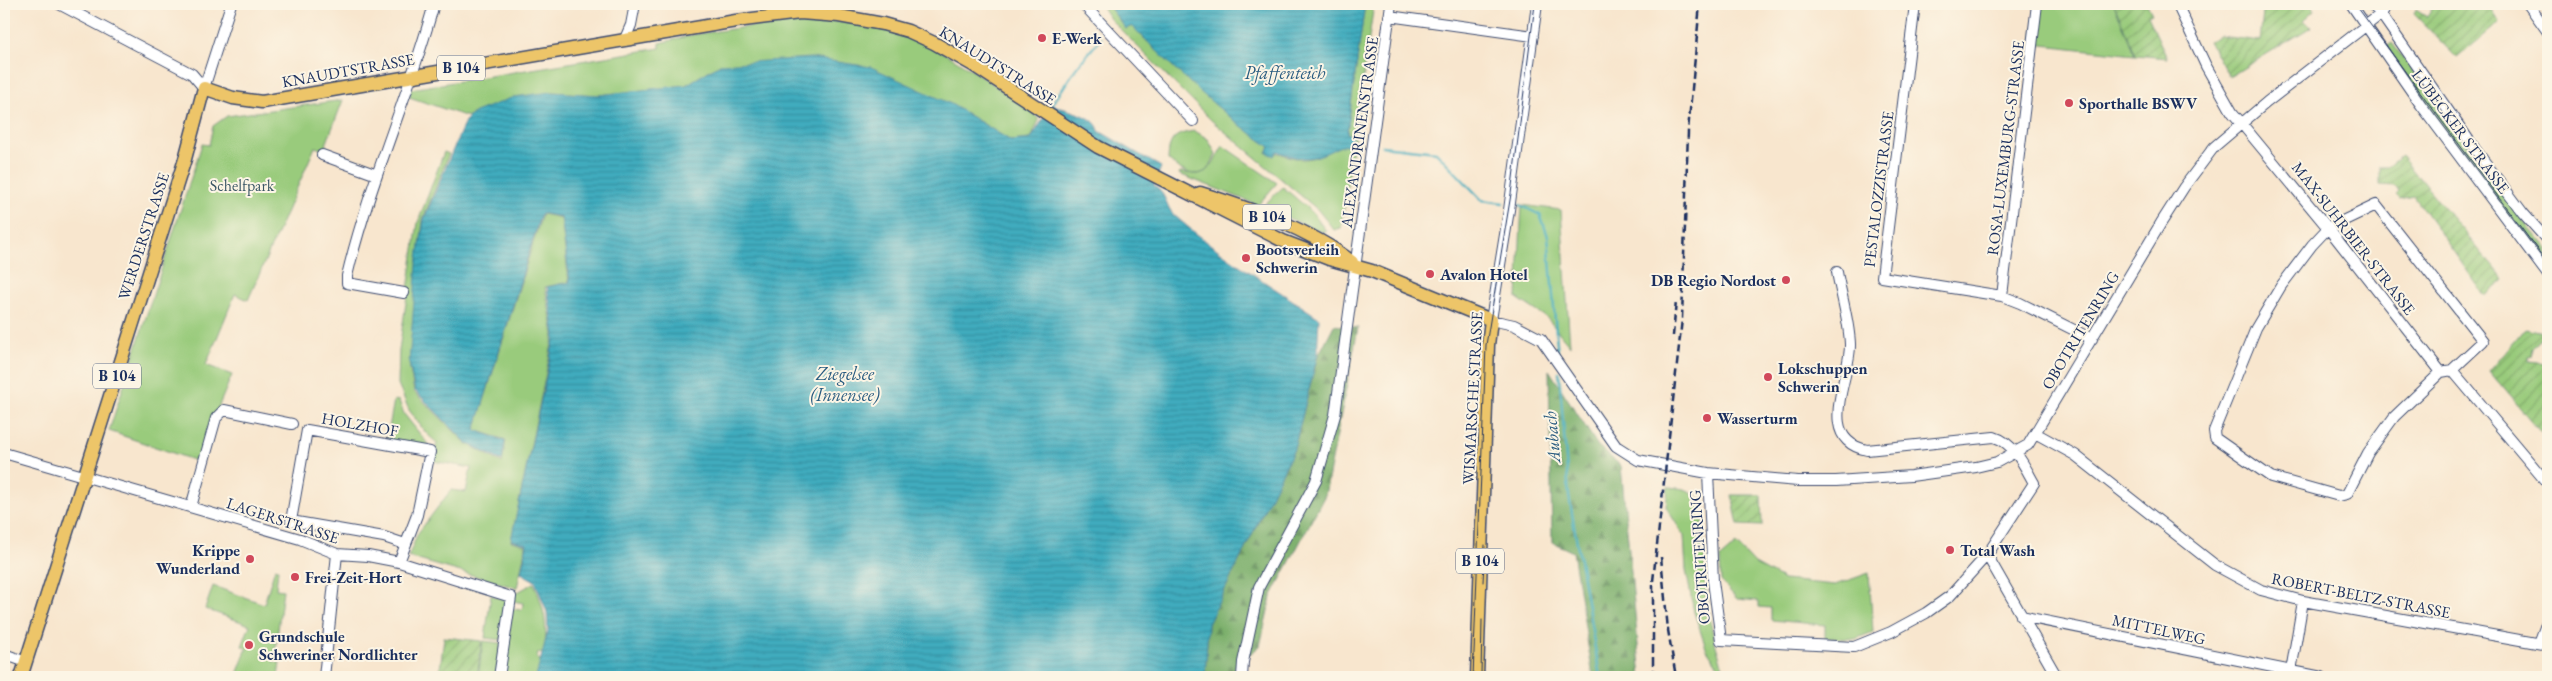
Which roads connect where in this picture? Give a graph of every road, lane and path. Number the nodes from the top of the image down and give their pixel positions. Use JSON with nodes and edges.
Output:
{"nodes":[{"id":1,"x":231,"y":4,"type":"edge"},
{"id":2,"x":434,"y":4,"type":"edge"},
{"id":3,"x":635,"y":4,"type":"edge"},
{"id":4,"x":1083,"y":4,"type":"edge"},
{"id":5,"x":1391,"y":4,"type":"edge"},
{"id":6,"x":1537,"y":4,"type":"edge"},
{"id":7,"x":1915,"y":4,"type":"edge"},
{"id":8,"x":2038,"y":4,"type":"edge"},
{"id":9,"x":2177,"y":4,"type":"edge"},
{"id":10,"x":2351,"y":4,"type":"edge"},
{"id":11,"x":2371,"y":4,"type":"edge"},
{"id":12,"x":2388,"y":4,"type":"edge"},
{"id":13,"x":2528,"y":4,"type":"edge"},
{"id":14,"x":65,"y":5,"type":"edge"},
{"id":15,"x":2381,"y":14,"type":"junction"},
{"id":16,"x":1389,"y":16,"type":"junction"},
{"id":17,"x":2366,"y":26,"type":"junction"},
{"id":18,"x":2548,"y":32,"type":"edge"},
{"id":19,"x":1533,"y":36,"type":"junction"},
{"id":20,"x":624,"y":41,"type":"junction"},
{"id":21,"x":412,"y":75,"type":"junction"},
{"id":22,"x":204,"y":88,"type":"junction"},
{"id":23,"x":1193,"y":121,"type":"dead end"},
{"id":24,"x":2241,"y":123,"type":"junction"},
{"id":25,"x":322,"y":156,"type":"dead end"},
{"id":26,"x":377,"y":175,"type":"junction"},
{"id":27,"x":2328,"y":228,"type":"junction"},
{"id":28,"x":2548,"y":242,"type":"edge"},
{"id":29,"x":1356,"y":265,"type":"junction"},
{"id":30,"x":1837,"y":272,"type":"dead end"},
{"id":31,"x":2548,"y":275,"type":"edge"},
{"id":32,"x":404,"y":293,"type":"dead end"},
{"id":33,"x":2002,"y":296,"type":"junction"},
{"id":34,"x":1491,"y":320,"type":"junction"},
{"id":35,"x":2092,"y":338,"type":"junction"},
{"id":36,"x":2452,"y":370,"type":"junction"},
{"id":37,"x":2441,"y":372,"type":"junction"},
{"id":38,"x":292,"y":424,"type":"dead end"},
{"id":39,"x":2037,"y":434,"type":"junction"},
{"id":40,"x":4,"y":453,"type":"edge"},
{"id":41,"x":2016,"y":453,"type":"junction"},
{"id":42,"x":1708,"y":473,"type":"junction"},
{"id":43,"x":84,"y":478,"type":"junction"},
{"id":44,"x":2548,"y":484,"type":"edge"},
{"id":45,"x":190,"y":507,"type":"junction"},
{"id":46,"x":405,"y":544,"type":"junction"},
{"id":47,"x":337,"y":554,"type":"junction"},
{"id":48,"x":1987,"y":555,"type":"junction"},
{"id":49,"x":399,"y":562,"type":"junction"},
{"id":50,"x":2303,"y":601,"type":"junction"},
{"id":51,"x":2021,"y":616,"type":"junction"},
{"id":52,"x":2548,"y":619,"type":"edge"},
{"id":53,"x":2544,"y":644,"type":"edge"},
{"id":54,"x":4,"y":654,"type":"edge"},
{"id":55,"x":26,"y":662,"type":"junction"},
{"id":56,"x":2291,"y":671,"type":"junction"},
{"id":57,"x":21,"y":677,"type":"edge"},
{"id":58,"x":324,"y":677,"type":"edge"},
{"id":59,"x":499,"y":677,"type":"edge"},
{"id":60,"x":1242,"y":677,"type":"edge"},
{"id":61,"x":1477,"y":677,"type":"edge"},
{"id":62,"x":2057,"y":677,"type":"edge"},
{"id":63,"x":2322,"y":677,"type":"edge"}],
"edges":[{"from":1,"to":22,"type":"street","name":"WERDERSTRASSE"},
{"from":2,"to":21,"type":"street"},
{"from":3,"to":20,"type":"street"},
{"from":4,"to":23,"type":"street"},
{"from":5,"to":16,"type":"street","name":"ALEXANDRINENSTRASSE"},
{"from":6,"to":19,"type":"street","name":"WISMARSCHE STRASSE"},
{"from":7,"to":33,"type":"street","name":"PESTALOZZISTRASSE"},
{"from":8,"to":33,"type":"street","name":"ROSA-LUXEMBURG-STRASSE"},
{"from":9,"to":24,"type":"street","name":"MAX-SUHRBIER-STRASSE"},
{"from":10,"to":17,"type":"street","name":"LÜBECKER STRASSE"},
{"from":11,"to":15,"type":"street","name":"LÜBECKER STRASSE"},
{"from":12,"to":15,"type":"street","name":"OBOTRITENRING"},
{"from":13,"to":18,"type":"street"},
{"from":14,"to":22,"type":"street"},
{"from":15,"to":17,"type":"street","name":"OBOTRITENRING"},
{"from":15,"to":28,"type":"street","name":"LÜBECKER STRASSE"},
{"from":16,"to":19,"type":"street"},
{"from":16,"to":29,"type":"street","name":"ALEXANDRINENSTRASSE"},
{"from":17,"to":24,"type":"street","name":"OBOTRITENRING"},
{"from":17,"to":31,"type":"street","name":"LÜBECKER STRASSE"},
{"from":19,"to":34,"type":"street","name":"WISMARSCHE STRASSE"},
{"from":20,"to":21,"type":"main road","name":"KNAUDTSTRASSE","number":"B 104"},
{"from":20,"to":29,"type":"main road","name":"KNAUDTSTRASSE","number":"B 104"},
{"from":21,"to":22,"type":"main road","name":"KNAUDTSTRASSE","number":"B 104"},
{"from":21,"to":26,"type":"street"},
{"from":22,"to":43,"type":"main road","name":"WERDERSTRASSE","number":"B 104"},
{"from":24,"to":27,"type":"street","name":"MAX-SUHRBIER-STRASSE"},
{"from":24,"to":35,"type":"street","name":"OBOTRITENRING"},
{"from":25,"to":26,"type":"street"},
{"from":26,"to":32,"type":"street"},
{"from":27,"to":36,"type":"street"},
{"from":27,"to":37,"type":"street","name":"MAX-SUHRBIER-STRASSE"},
{"from":27,"to":37,"type":"street"},
{"from":29,"to":34,"type":"main road","number":"B 104"},
{"from":29,"to":60,"type":"street","name":"ALEXANDRINENSTRASSE"},
{"from":30,"to":41,"type":"street"},
{"from":33,"to":35,"type":"street","name":"PESTALOZZISTRASSE"},
{"from":34,"to":42,"type":"street","name":"OBOTRITENRING"},
{"from":34,"to":61,"type":"main road","name":"WISMARSCHE STRASSE","number":"B 104"},
{"from":35,"to":39,"type":"street","name":"OBOTRITENRING"},
{"from":36,"to":37,"type":"street"},
{"from":36,"to":44,"type":"street"},
{"from":38,"to":45,"type":"street"},
{"from":39,"to":41,"type":"street","name":"OBOTRITENRING"},
{"from":39,"to":50,"type":"street","name":"ROBERT-BELTZ-STRASSE"},
{"from":40,"to":43,"type":"street","name":"LAGERSTRASSE"},
{"from":41,"to":42,"type":"street","name":"OBOTRITENRING"},
{"from":41,"to":48,"type":"street"},
{"from":42,"to":48,"type":"street","name":"OBOTRITENRING"},
{"from":43,"to":45,"type":"street","name":"LAGERSTRASSE"},
{"from":43,"to":55,"type":"main road","number":"B 104"},
{"from":45,"to":47,"type":"street","name":"LAGERSTRASSE"},
{"from":46,"to":46,"type":"street","name":"HOLZHOF"},
{"from":46,"to":49,"type":"street","name":"HOLZHOF"},
{"from":47,"to":49,"type":"street","name":"LAGERSTRASSE"},
{"from":47,"to":58,"type":"street"},
{"from":48,"to":51,"type":"street"},
{"from":49,"to":59,"type":"street","name":"LAGERSTRASSE"},
{"from":50,"to":53,"type":"street","name":"ROBERT-BELTZ-STRASSE"},
{"from":50,"to":56,"type":"street"},
{"from":51,"to":56,"type":"street","name":"MITTELWEG"},
{"from":51,"to":62,"type":"street"},
{"from":52,"to":53,"type":"street"},
{"from":54,"to":55,"type":"street"},
{"from":55,"to":57,"type":"main road","number":"B 104"},
{"from":56,"to":63,"type":"street","name":"MITTELWEG"}]}
